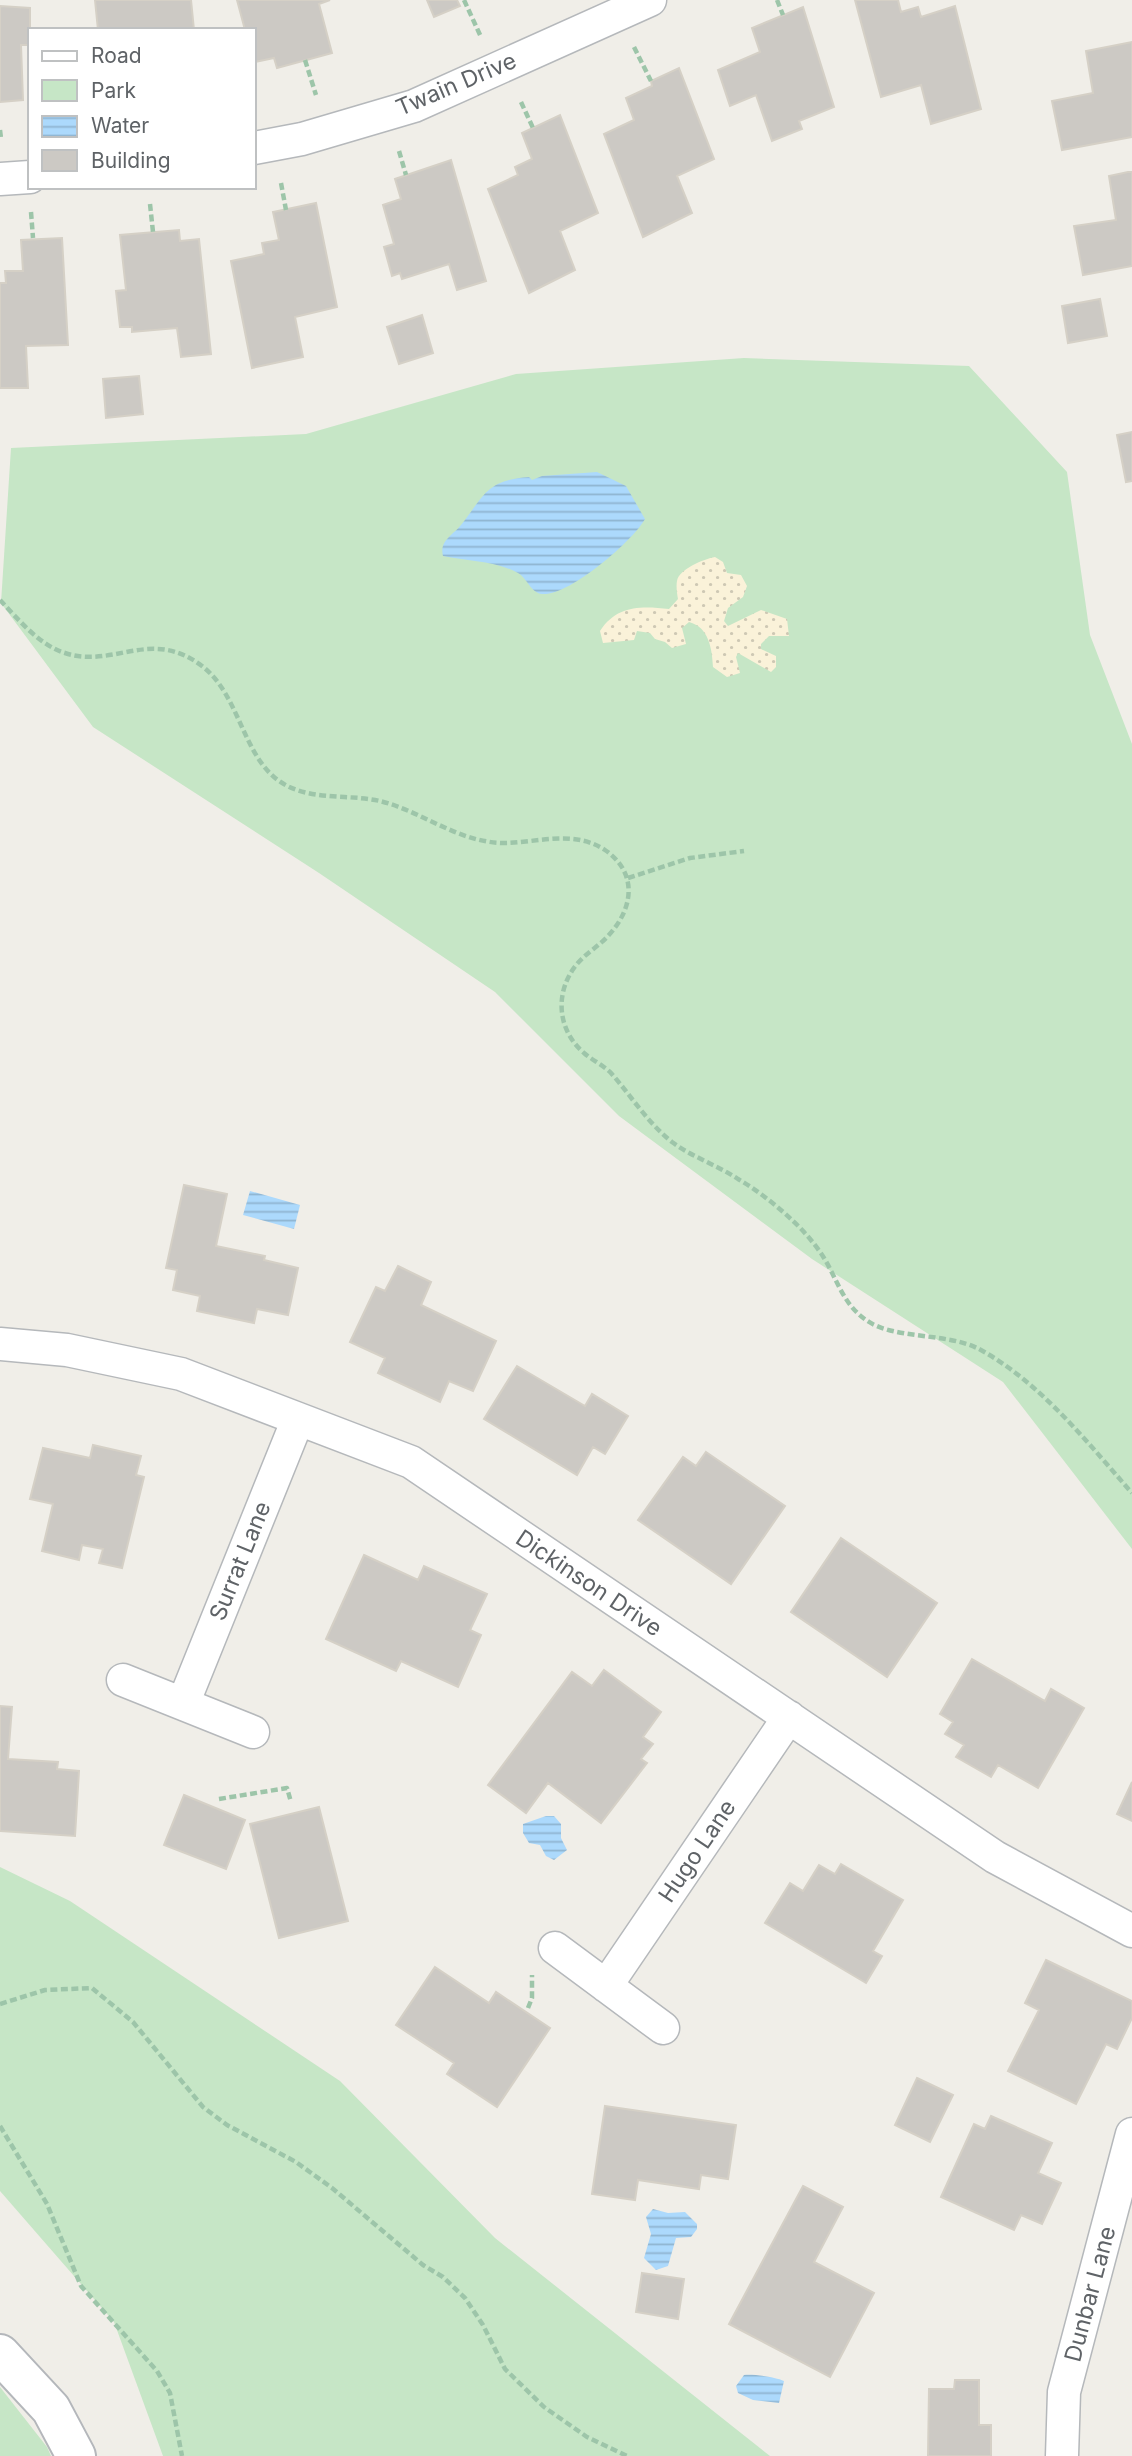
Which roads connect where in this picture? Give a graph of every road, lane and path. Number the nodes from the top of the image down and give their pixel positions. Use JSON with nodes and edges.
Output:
{"nodes":[{"id":1,"x":464,"y":0,"type":"edge"},
{"id":2,"x":650,"y":0,"type":"edge"},
{"id":3,"x":777,"y":0,"type":"edge"},
{"id":4,"x":783,"y":15,"type":"dead end"},
{"id":5,"x":481,"y":37,"type":"dead end"},
{"id":6,"x":634,"y":47,"type":"dead end"},
{"id":7,"x":305,"y":60,"type":"dead end"},
{"id":8,"x":651,"y":81,"type":"dead end"},
{"id":9,"x":316,"y":95,"type":"dead end"},
{"id":10,"x":521,"y":102,"type":"dead end"},
{"id":11,"x":533,"y":128,"type":"dead end"},
{"id":12,"x":0,"y":131,"type":"edge"},
{"id":13,"x":1,"y":138,"type":"edge"},
{"id":14,"x":256,"y":148,"type":"edge"},
{"id":15,"x":399,"y":150,"type":"dead end"},
{"id":16,"x":406,"y":175,"type":"dead end"},
{"id":17,"x":28,"y":177,"type":"edge"},
{"id":18,"x":0,"y":179,"type":"edge"},
{"id":19,"x":281,"y":183,"type":"dead end"},
{"id":20,"x":150,"y":204,"type":"dead end"},
{"id":21,"x":286,"y":209,"type":"dead end"},
{"id":22,"x":31,"y":212,"type":"dead end"},
{"id":23,"x":153,"y":232,"type":"dead end"},
{"id":24,"x":33,"y":238,"type":"dead end"},
{"id":25,"x":0,"y":600,"type":"edge"},
{"id":26,"x":744,"y":851,"type":"dead end"},
{"id":27,"x":628,"y":878,"type":"junction"},
{"id":28,"x":0,"y":1344,"type":"edge"},
{"id":29,"x":298,"y":1419,"type":"junction"},
{"id":30,"x":1132,"y":1493,"type":"edge"},
{"id":31,"x":123,"y":1680,"type":"dead end"},
{"id":32,"x":183,"y":1704,"type":"junction"},
{"id":33,"x":789,"y":1717,"type":"junction"},
{"id":34,"x":253,"y":1732,"type":"dead end"},
{"id":35,"x":219,"y":1799,"type":"dead end"},
{"id":36,"x":291,"y":1802,"type":"dead end"},
{"id":37,"x":1132,"y":1931,"type":"edge"},
{"id":38,"x":555,"y":1948,"type":"dead end"},
{"id":39,"x":606,"y":1986,"type":"junction"},
{"id":40,"x":0,"y":2004,"type":"edge"},
{"id":41,"x":663,"y":2028,"type":"dead end"},
{"id":42,"x":0,"y":2126,"type":"edge"},
{"id":43,"x":1132,"y":2134,"type":"edge"},
{"id":44,"x":0,"y":2354,"type":"edge"},
{"id":45,"x":76,"y":2456,"type":"edge"},
{"id":46,"x":182,"y":2456,"type":"edge"},
{"id":47,"x":626,"y":2456,"type":"edge"},
{"id":48,"x":1062,"y":2456,"type":"edge"}],
"edges":[{"from":1,"to":5,"type":"path"},
{"from":2,"to":14,"type":"street","name":"Twain Drive"},
{"from":3,"to":4,"type":"path"},
{"from":6,"to":8,"type":"path"},
{"from":7,"to":9,"type":"path"},
{"from":10,"to":11,"type":"path"},
{"from":12,"to":13,"type":"path"},
{"from":15,"to":16,"type":"path"},
{"from":17,"to":18,"type":"street"},
{"from":19,"to":21,"type":"path"},
{"from":20,"to":23,"type":"path"},
{"from":22,"to":24,"type":"path"},
{"from":25,"to":27,"type":"path"},
{"from":26,"to":27,"type":"path"},
{"from":27,"to":30,"type":"path"},
{"from":28,"to":29,"type":"street","name":"Dickinson Drive"},
{"from":29,"to":32,"type":"street","name":"Surrat Lane"},
{"from":29,"to":33,"type":"street","name":"Dickinson Drive"},
{"from":31,"to":32,"type":"street"},
{"from":32,"to":34,"type":"street"},
{"from":33,"to":37,"type":"street","name":"Dickinson Drive"},
{"from":33,"to":39,"type":"street","name":"Hugo Lane"},
{"from":35,"to":36,"type":"path"},
{"from":38,"to":39,"type":"street"},
{"from":39,"to":41,"type":"street"},
{"from":40,"to":47,"type":"path"},
{"from":42,"to":46,"type":"path"},
{"from":43,"to":48,"type":"street","name":"Dunbar Lane"},
{"from":44,"to":45,"type":"street"}]}
